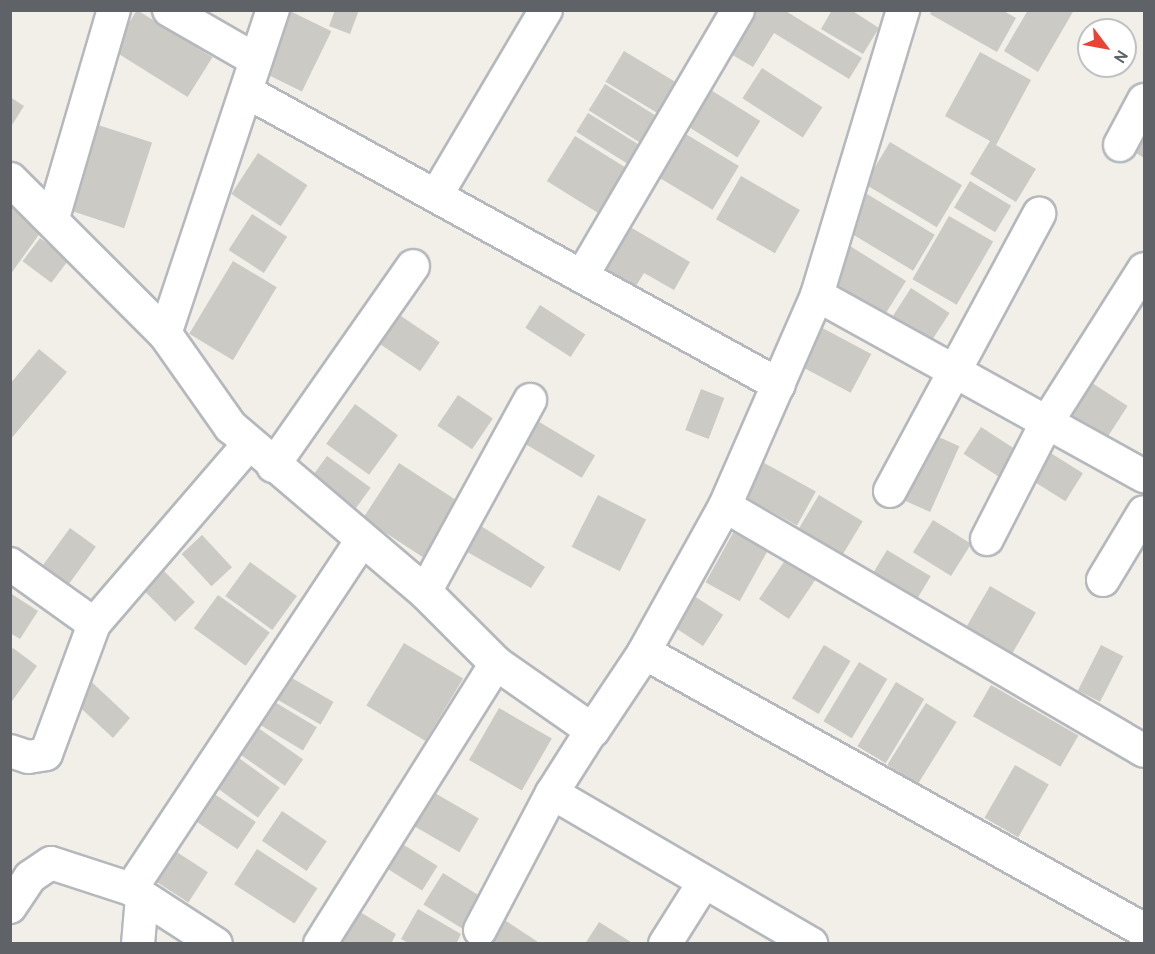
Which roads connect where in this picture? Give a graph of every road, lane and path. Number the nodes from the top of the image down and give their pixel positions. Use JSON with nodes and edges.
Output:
{"nodes":[{"id":1,"x":114,"y":10,"type":"edge"},
{"id":2,"x":169,"y":10,"type":"edge"},
{"id":3,"x":273,"y":10,"type":"edge"},
{"id":4,"x":546,"y":10,"type":"edge"},
{"id":5,"x":738,"y":10,"type":"edge"},
{"id":6,"x":903,"y":10,"type":"edge"},
{"id":7,"x":256,"y":60,"type":"junction"},
{"id":8,"x":247,"y":92,"type":"junction"},
{"id":9,"x":1144,"y":100,"type":"edge"},
{"id":10,"x":1120,"y":145,"type":"dead end"},
{"id":11,"x":10,"y":179,"type":"edge"},
{"id":12,"x":437,"y":194,"type":"junction"},
{"id":13,"x":1039,"y":214,"type":"dead end"},
{"id":14,"x":53,"y":218,"type":"junction"},
{"id":15,"x":414,"y":266,"type":"dead end"},
{"id":16,"x":1144,"y":269,"type":"edge"},
{"id":17,"x":582,"y":276,"type":"junction"},
{"id":18,"x":817,"y":295,"type":"junction"},
{"id":19,"x":165,"y":334,"type":"junction"},
{"id":20,"x":954,"y":372,"type":"junction"},
{"id":21,"x":779,"y":385,"type":"junction"},
{"id":22,"x":530,"y":400,"type":"dead end"},
{"id":23,"x":1047,"y":422,"type":"junction"},
{"id":24,"x":249,"y":444,"type":"junction"},
{"id":25,"x":273,"y":466,"type":"junction"},
{"id":26,"x":1144,"y":476,"type":"edge"},
{"id":27,"x":890,"y":490,"type":"dead end"},
{"id":28,"x":725,"y":506,"type":"junction"},
{"id":29,"x":1144,"y":512,"type":"edge"},
{"id":30,"x":987,"y":539,"type":"dead end"},
{"id":31,"x":361,"y":542,"type":"junction"},
{"id":32,"x":10,"y":564,"type":"edge"},
{"id":33,"x":1103,"y":580,"type":"dead end"},
{"id":34,"x":425,"y":592,"type":"junction"},
{"id":35,"x":94,"y":624,"type":"junction"},
{"id":36,"x":644,"y":652,"type":"junction"},
{"id":37,"x":496,"y":663,"type":"junction"},
{"id":38,"x":592,"y":730,"type":"junction"},
{"id":39,"x":1144,"y":750,"type":"edge"},
{"id":40,"x":10,"y":751,"type":"edge"},
{"id":41,"x":552,"y":793,"type":"junction"},
{"id":42,"x":704,"y":882,"type":"junction"},
{"id":43,"x":137,"y":893,"type":"junction"},
{"id":44,"x":10,"y":907,"type":"edge"},
{"id":45,"x":480,"y":930,"type":"dead end"},
{"id":46,"x":1144,"y":930,"type":"edge"},
{"id":47,"x":138,"y":944,"type":"edge"},
{"id":48,"x":216,"y":944,"type":"edge"},
{"id":49,"x":320,"y":944,"type":"edge"},
{"id":50,"x":664,"y":944,"type":"edge"},
{"id":51,"x":811,"y":944,"type":"edge"}],
"edges":[{"from":1,"to":14,"type":"street"},
{"from":2,"to":7,"type":"street"},
{"from":3,"to":7,"type":"street"},
{"from":4,"to":12,"type":"street"},
{"from":5,"to":17,"type":"street"},
{"from":6,"to":18,"type":"street"},
{"from":7,"to":8,"type":"street"},
{"from":8,"to":12,"type":"street"},
{"from":8,"to":19,"type":"street"},
{"from":9,"to":10,"type":"street"},
{"from":11,"to":14,"type":"street"},
{"from":12,"to":17,"type":"street"},
{"from":13,"to":20,"type":"street"},
{"from":14,"to":19,"type":"street"},
{"from":15,"to":25,"type":"street"},
{"from":16,"to":23,"type":"street"},
{"from":17,"to":21,"type":"street"},
{"from":18,"to":20,"type":"street"},
{"from":18,"to":21,"type":"street"},
{"from":19,"to":24,"type":"street"},
{"from":20,"to":23,"type":"street"},
{"from":20,"to":27,"type":"street"},
{"from":21,"to":28,"type":"street"},
{"from":22,"to":34,"type":"street"},
{"from":23,"to":26,"type":"street"},
{"from":23,"to":30,"type":"street"},
{"from":24,"to":25,"type":"street"},
{"from":24,"to":35,"type":"street"},
{"from":25,"to":31,"type":"street"},
{"from":28,"to":36,"type":"street"},
{"from":28,"to":39,"type":"street"},
{"from":29,"to":33,"type":"street"},
{"from":31,"to":34,"type":"street"},
{"from":31,"to":43,"type":"street"},
{"from":32,"to":35,"type":"street"},
{"from":34,"to":37,"type":"street"},
{"from":35,"to":40,"type":"street"},
{"from":36,"to":38,"type":"street"},
{"from":36,"to":46,"type":"street"},
{"from":37,"to":38,"type":"street"},
{"from":37,"to":49,"type":"street"},
{"from":38,"to":41,"type":"street"},
{"from":41,"to":42,"type":"street"},
{"from":41,"to":45,"type":"street"},
{"from":42,"to":50,"type":"street"},
{"from":42,"to":51,"type":"street"},
{"from":43,"to":44,"type":"street"},
{"from":43,"to":47,"type":"street"},
{"from":43,"to":48,"type":"street"}]}
